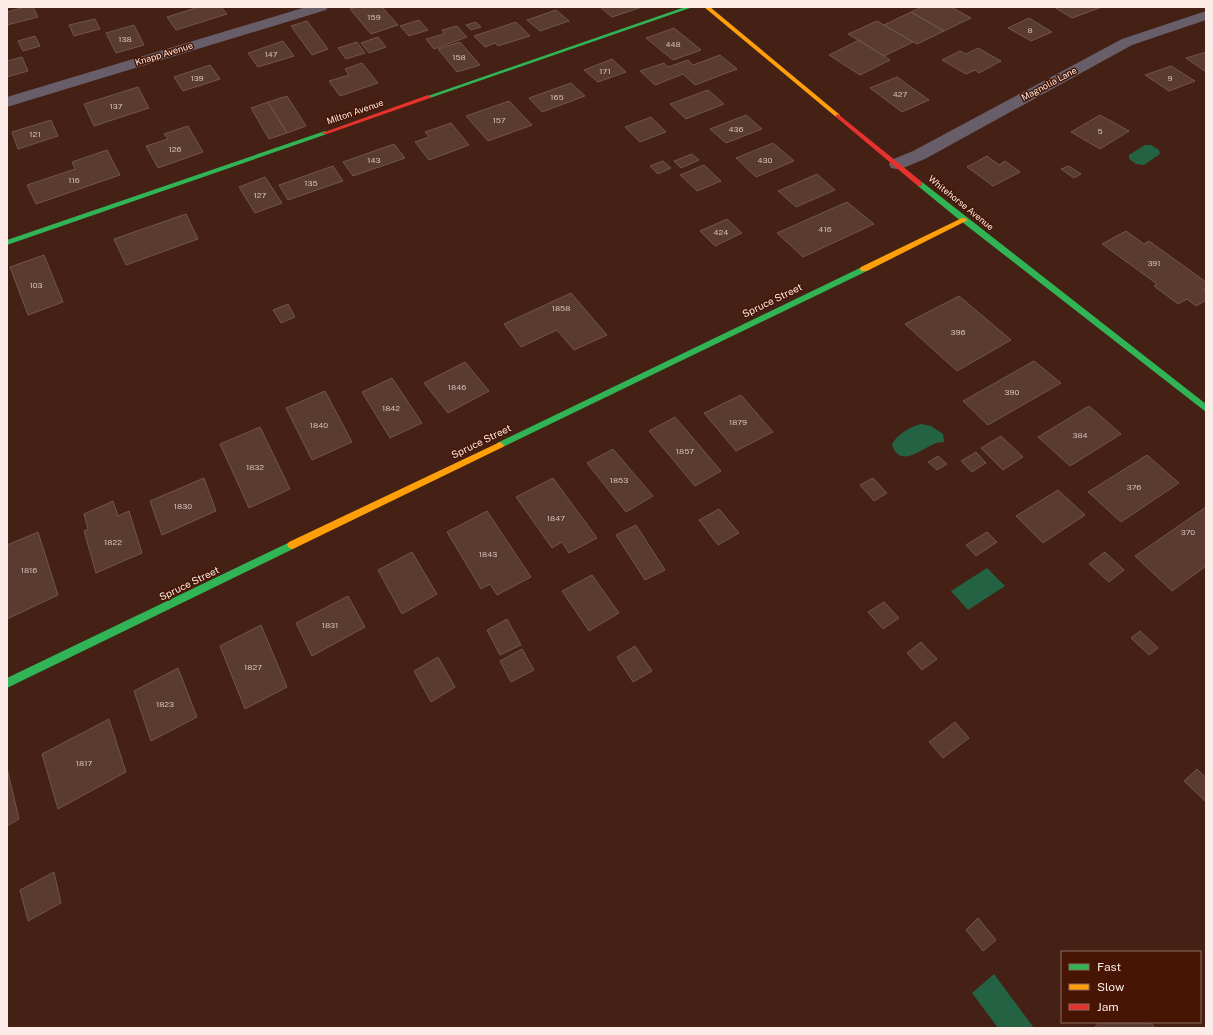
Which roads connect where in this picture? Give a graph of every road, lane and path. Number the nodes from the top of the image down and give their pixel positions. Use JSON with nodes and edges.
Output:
{"nodes":[{"id":1,"x":321,"y":7,"type":"edge"},
{"id":2,"x":690,"y":7,"type":"edge"},
{"id":3,"x":707,"y":7,"type":"edge"},
{"id":4,"x":1206,"y":15,"type":"edge"},
{"id":5,"x":7,"y":102,"type":"edge"},
{"id":6,"x":897,"y":164,"type":"junction"},
{"id":7,"x":964,"y":220,"type":"junction"},
{"id":8,"x":7,"y":243,"type":"edge"},
{"id":9,"x":1206,"y":409,"type":"edge"},
{"id":10,"x":7,"y":683,"type":"edge"}],
"edges":[{"from":1,"to":5,"type":"street","name":"Knapp Avenue"},
{"from":2,"to":8,"type":"street","name":"Milton Avenue"},
{"from":3,"to":6,"type":"street","name":"Whitehorse Avenue"},
{"from":4,"to":6,"type":"street","name":"Magnolia Lane"},
{"from":6,"to":7,"type":"street","name":"Whitehorse Avenue"},
{"from":7,"to":9,"type":"street","name":"Whitehorse Avenue"},
{"from":7,"to":10,"type":"street","name":"Spruce Street"}]}
